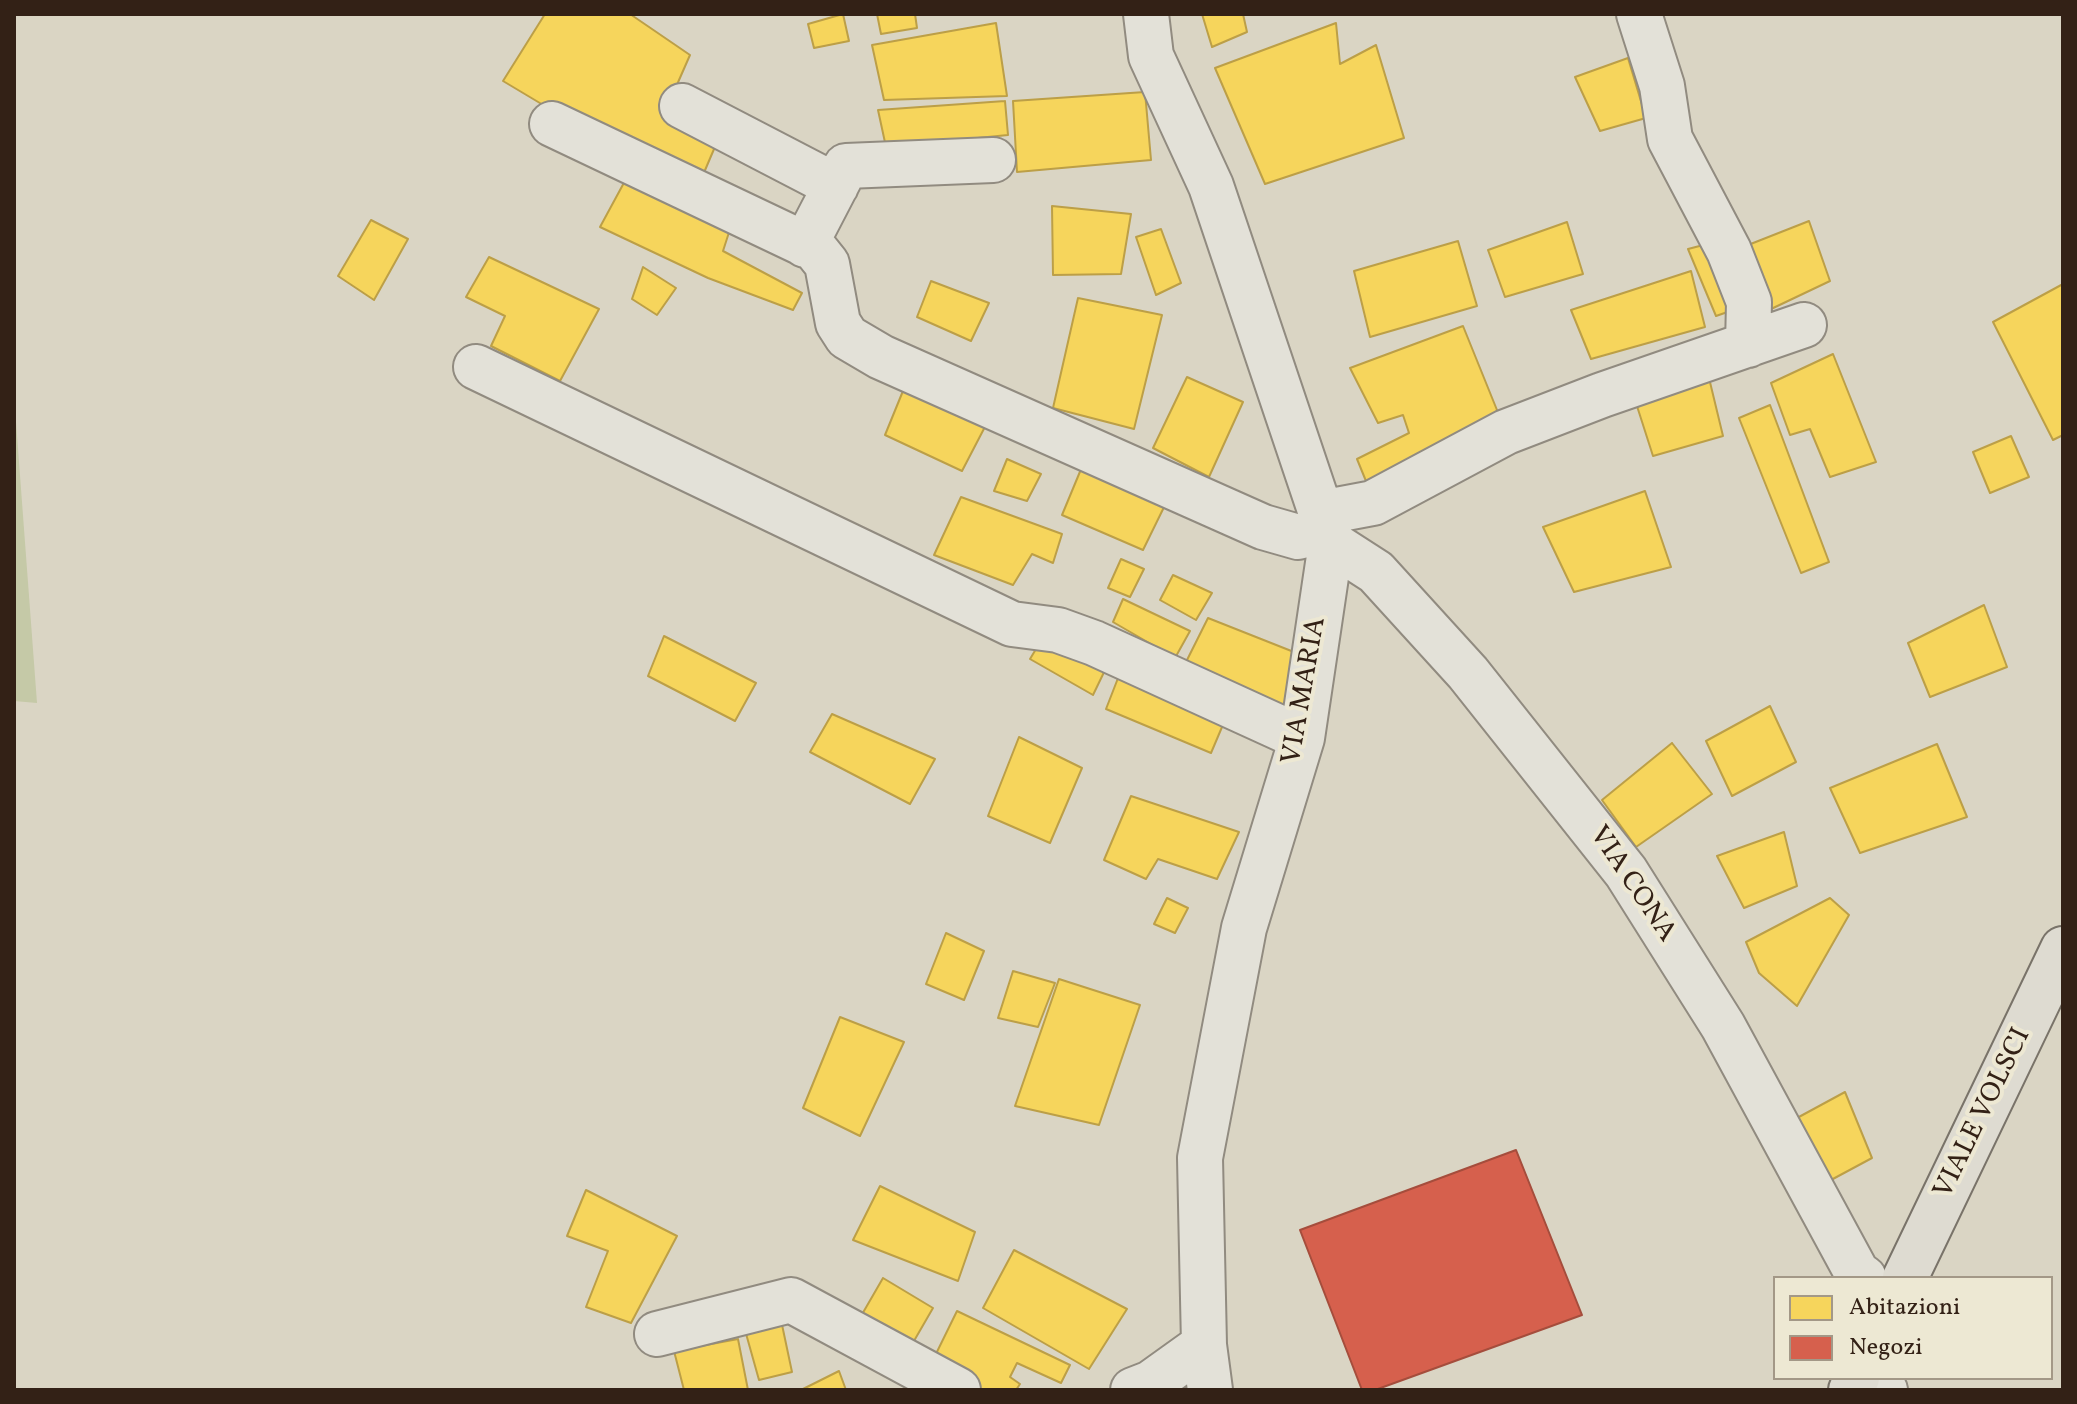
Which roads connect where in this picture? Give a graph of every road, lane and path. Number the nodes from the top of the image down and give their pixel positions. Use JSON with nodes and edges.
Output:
{"nodes":[{"id":1,"x":1146,"y":14,"type":"edge"},
{"id":2,"x":1639,"y":14,"type":"edge"},
{"id":3,"x":682,"y":106,"type":"dead end"},
{"id":4,"x":552,"y":124,"type":"dead end"},
{"id":5,"x":993,"y":160,"type":"dead end"},
{"id":6,"x":836,"y":186,"type":"junction"},
{"id":7,"x":805,"y":245,"type":"junction"},
{"id":8,"x":1804,"y":325,"type":"dead end"},
{"id":9,"x":1748,"y":345,"type":"junction"},
{"id":10,"x":476,"y":367,"type":"dead end"},
{"id":11,"x":1326,"y":529,"type":"junction"},
{"id":12,"x":1302,"y":738,"type":"junction"},
{"id":13,"x":2063,"y":949,"type":"edge"},
{"id":14,"x":1861,"y":1276,"type":"edge"},
{"id":15,"x":1906,"y":1276,"type":"edge"},
{"id":16,"x":657,"y":1334,"type":"dead end"},
{"id":17,"x":1204,"y":1345,"type":"junction"},
{"id":18,"x":958,"y":1390,"type":"edge"},
{"id":19,"x":1133,"y":1390,"type":"edge"},
{"id":20,"x":1210,"y":1390,"type":"edge"}],
"edges":[{"from":1,"to":11,"type":"street","name":"VIA MARIA"},
{"from":2,"to":9,"type":"street"},
{"from":3,"to":6,"type":"street"},
{"from":4,"to":7,"type":"street"},
{"from":5,"to":6,"type":"street"},
{"from":6,"to":7,"type":"street"},
{"from":7,"to":11,"type":"street"},
{"from":8,"to":9,"type":"street"},
{"from":9,"to":11,"type":"street"},
{"from":10,"to":12,"type":"street"},
{"from":11,"to":12,"type":"street","name":"VIA MARIA"},
{"from":11,"to":14,"type":"street","name":"VIA CONA"},
{"from":12,"to":17,"type":"street","name":"VIA MARIA"},
{"from":13,"to":15,"type":"main road","name":"VIALE VOLSCI"},
{"from":16,"to":18,"type":"street"},
{"from":17,"to":19,"type":"street"},
{"from":17,"to":20,"type":"street","name":"VIA MARIA"}]}
